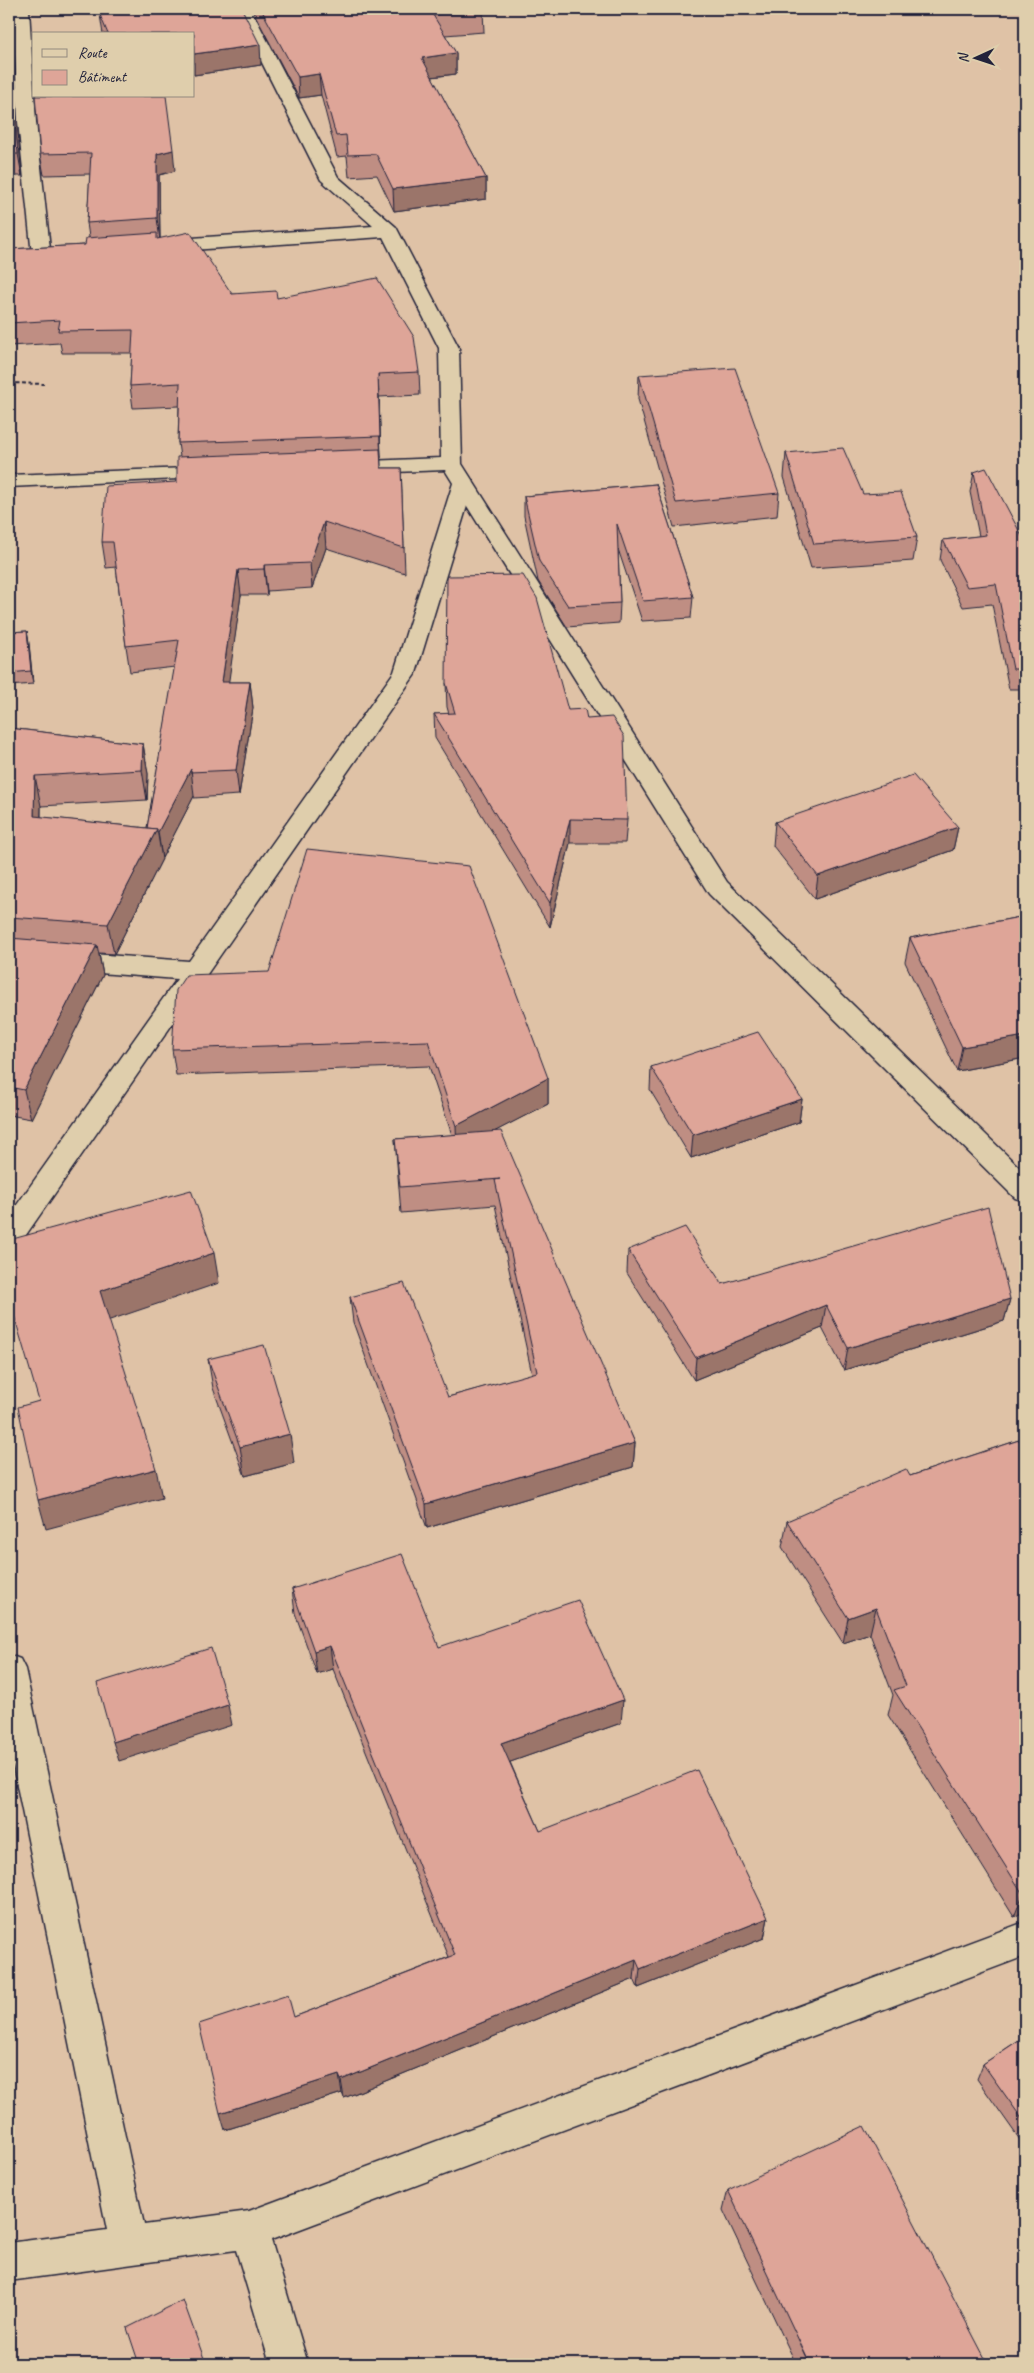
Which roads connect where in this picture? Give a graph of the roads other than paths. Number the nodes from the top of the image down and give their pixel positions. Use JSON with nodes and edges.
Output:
{"nodes":[{"id":1,"x":21,"y":9,"type":"edge"},
{"id":2,"x":242,"y":9,"type":"edge"},
{"id":3,"x":389,"y":231,"type":"junction"},
{"id":4,"x":146,"y":248,"type":"edge"},
{"id":5,"x":88,"y":252,"type":"edge"},
{"id":6,"x":325,"y":469,"type":"edge"},
{"id":7,"x":237,"y":472,"type":"edge"},
{"id":8,"x":458,"y":473,"type":"junction"},
{"id":9,"x":9,"y":482,"type":"edge"},
{"id":10,"x":9,"y":957,"type":"edge"},
{"id":11,"x":196,"y":972,"type":"junction"},
{"id":12,"x":1025,"y":1190,"type":"edge"},
{"id":13,"x":9,"y":1237,"type":"edge"},
{"id":14,"x":9,"y":1669,"type":"edge"},
{"id":15,"x":1025,"y":1939,"type":"edge"},
{"id":16,"x":249,"y":2230,"type":"junction"},
{"id":17,"x":129,"y":2246,"type":"junction"},
{"id":18,"x":9,"y":2262,"type":"edge"},
{"id":19,"x":289,"y":2364,"type":"edge"}],
"edges":[{"from":1,"to":5,"type":"street"},
{"from":2,"to":3,"type":"street"},
{"from":3,"to":4,"type":"street"},
{"from":3,"to":8,"type":"street"},
{"from":6,"to":8,"type":"street"},
{"from":7,"to":9,"type":"street"},
{"from":8,"to":11,"type":"street"},
{"from":8,"to":12,"type":"street"},
{"from":10,"to":11,"type":"street"},
{"from":11,"to":13,"type":"street"},
{"from":14,"to":17,"type":"street"},
{"from":15,"to":16,"type":"street"},
{"from":16,"to":17,"type":"street"},
{"from":16,"to":19,"type":"street"},
{"from":17,"to":18,"type":"street"}]}
